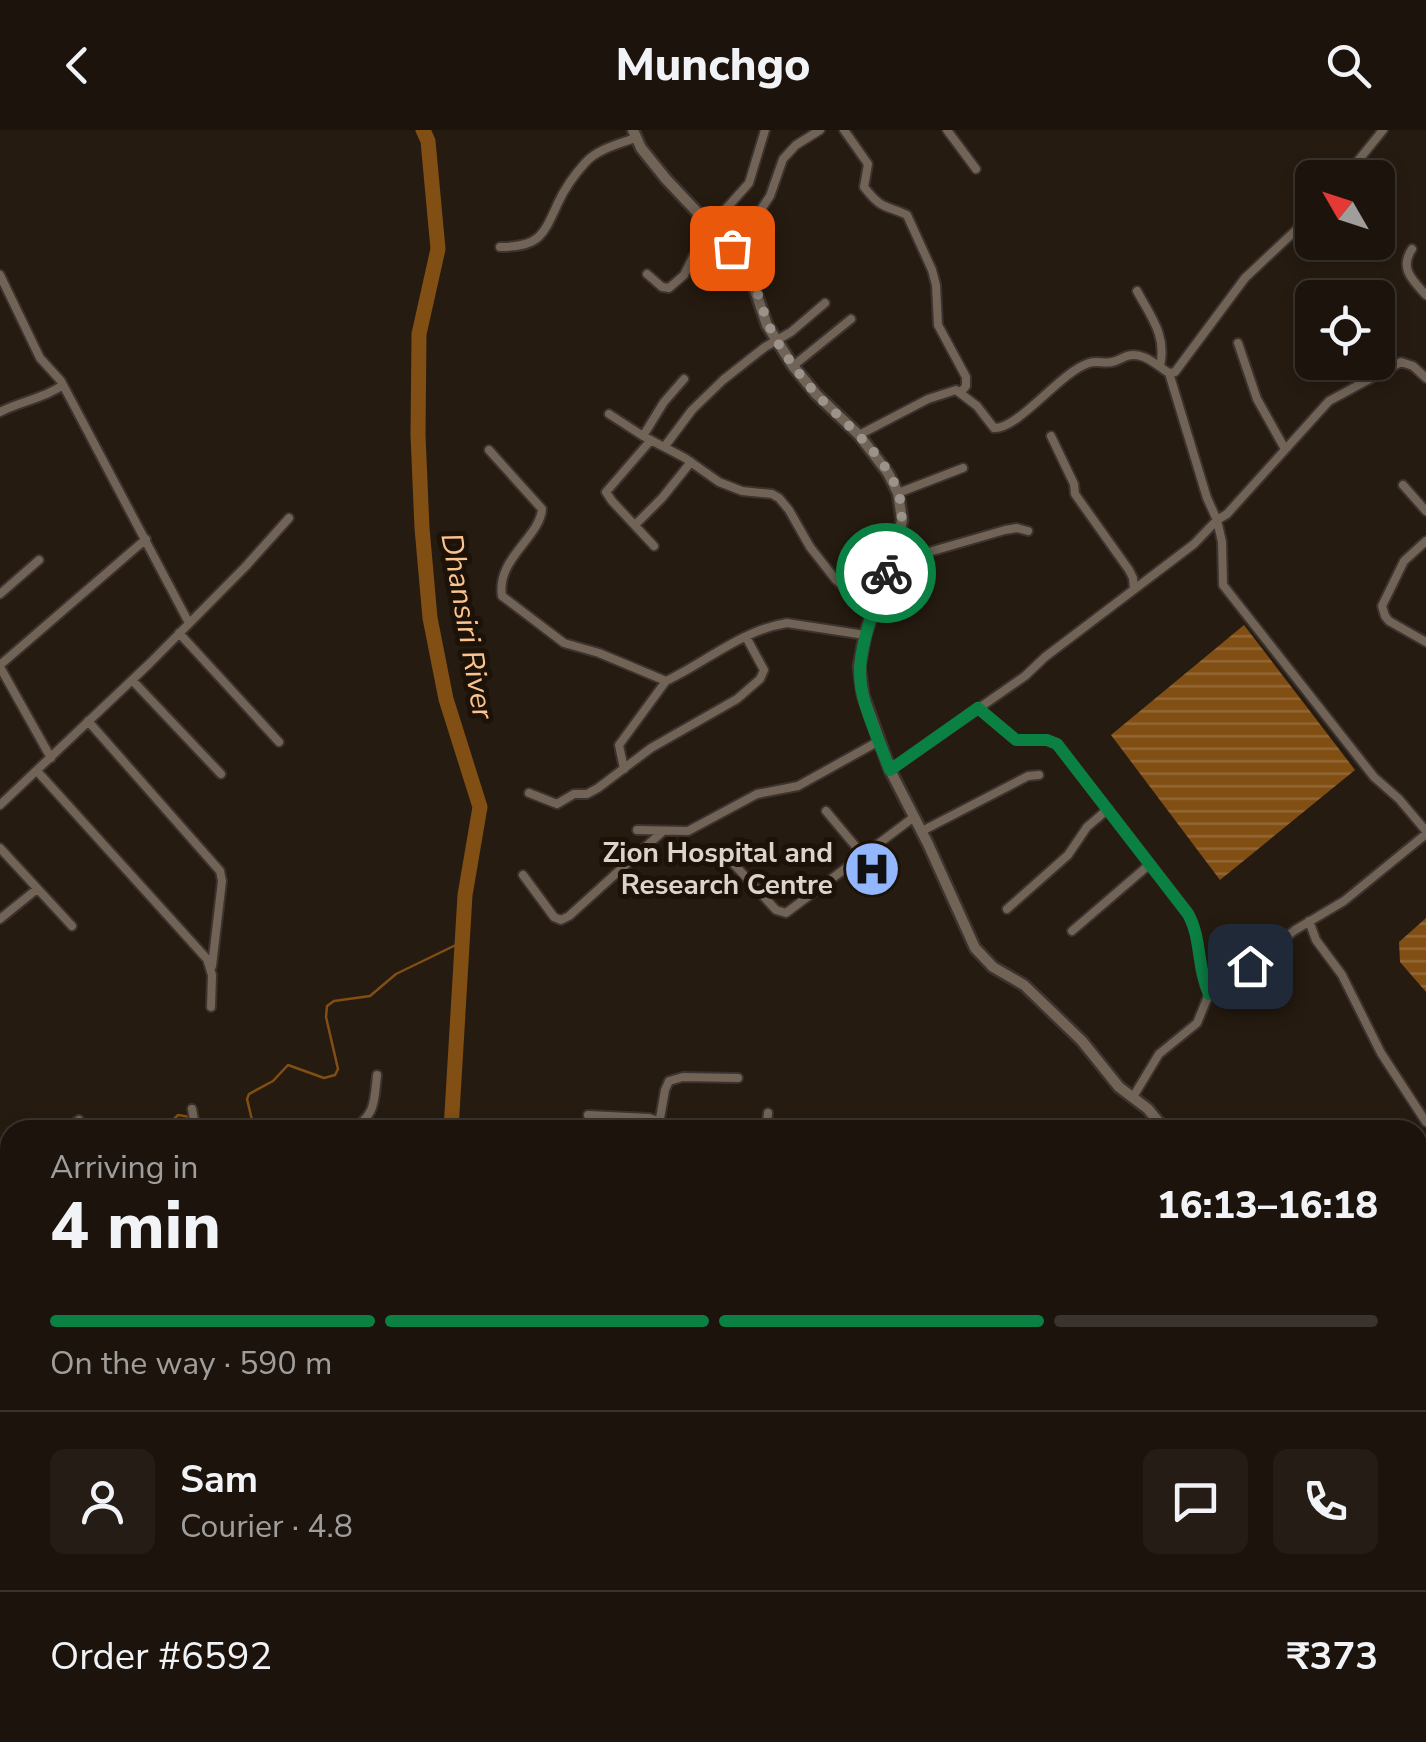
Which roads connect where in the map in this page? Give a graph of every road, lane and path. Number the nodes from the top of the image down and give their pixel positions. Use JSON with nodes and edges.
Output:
{"nodes":[{"id":1,"x":765,"y":130,"type":"edge"},
{"id":2,"x":820,"y":130,"type":"edge"},
{"id":3,"x":844,"y":130,"type":"edge"},
{"id":4,"x":947,"y":130,"type":"edge"},
{"id":5,"x":1383,"y":130,"type":"edge"},
{"id":6,"x":634,"y":134,"type":"edge"},
{"id":7,"x":1359,"y":160,"type":"edge"},
{"id":8,"x":976,"y":169,"type":"dead end"},
{"id":9,"x":713,"y":230,"type":"junction"},
{"id":10,"x":1295,"y":231,"type":"edge"},
{"id":11,"x":500,"y":247,"type":"dead end"},
{"id":12,"x":1412,"y":249,"type":"dead end"},
{"id":13,"x":734,"y":250,"type":"junction"},
{"id":14,"x":0,"y":274,"type":"edge"},
{"id":15,"x":646,"y":274,"type":"dead end"},
{"id":16,"x":1137,"y":291,"type":"dead end"},
{"id":17,"x":1426,"y":295,"type":"edge"},
{"id":18,"x":825,"y":303,"type":"dead end"},
{"id":19,"x":851,"y":318,"type":"dead end"},
{"id":20,"x":777,"y":342,"type":"junction"},
{"id":21,"x":1238,"y":343,"type":"dead end"},
{"id":22,"x":793,"y":366,"type":"junction"},
{"id":23,"x":1160,"y":366,"type":"junction"},
{"id":24,"x":1169,"y":373,"type":"junction"},
{"id":25,"x":1426,"y":378,"type":"edge"},
{"id":26,"x":684,"y":379,"type":"dead end"},
{"id":27,"x":63,"y":384,"type":"junction"},
{"id":28,"x":962,"y":392,"type":"junction"},
{"id":29,"x":0,"y":412,"type":"edge"},
{"id":30,"x":609,"y":414,"type":"dead end"},
{"id":31,"x":858,"y":435,"type":"junction"},
{"id":32,"x":1052,"y":436,"type":"dead end"},
{"id":33,"x":647,"y":438,"type":"junction"},
{"id":34,"x":665,"y":446,"type":"junction"},
{"id":35,"x":489,"y":450,"type":"dead end"},
{"id":36,"x":1285,"y":450,"type":"junction"},
{"id":37,"x":691,"y":462,"type":"junction"},
{"id":38,"x":963,"y":468,"type":"dead end"},
{"id":39,"x":1403,"y":485,"type":"dead end"},
{"id":40,"x":898,"y":493,"type":"junction"},
{"id":41,"x":1426,"y":511,"type":"edge"},
{"id":42,"x":289,"y":518,"type":"dead end"},
{"id":43,"x":1217,"y":520,"type":"junction"},
{"id":44,"x":634,"y":526,"type":"junction"},
{"id":45,"x":1028,"y":531,"type":"dead end"},
{"id":46,"x":146,"y":539,"type":"junction"},
{"id":47,"x":1426,"y":542,"type":"edge"},
{"id":48,"x":654,"y":546,"type":"dead end"},
{"id":49,"x":895,"y":554,"type":"junction"},
{"id":50,"x":38,"y":560,"type":"dead end"},
{"id":51,"x":1134,"y":589,"type":"junction"},
{"id":52,"x":0,"y":594,"type":"edge"},
{"id":53,"x":875,"y":606,"type":"junction"},
{"id":54,"x":189,"y":623,"type":"junction"},
{"id":55,"x":179,"y":634,"type":"junction"},
{"id":56,"x":865,"y":635,"type":"junction"},
{"id":57,"x":746,"y":637,"type":"junction"},
{"id":58,"x":1426,"y":642,"type":"edge"},
{"id":59,"x":0,"y":666,"type":"edge"},
{"id":60,"x":132,"y":680,"type":"junction"},
{"id":61,"x":666,"y":682,"type":"junction"},
{"id":62,"x":978,"y":708,"type":"junction"},
{"id":63,"x":88,"y":721,"type":"junction"},
{"id":64,"x":880,"y":741,"type":"junction"},
{"id":65,"x":279,"y":742,"type":"dead end"},
{"id":66,"x":51,"y":758,"type":"junction"},
{"id":67,"x":624,"y":769,"type":"junction"},
{"id":68,"x":890,"y":770,"type":"junction"},
{"id":69,"x":37,"y":771,"type":"junction"},
{"id":70,"x":221,"y":774,"type":"dead end"},
{"id":71,"x":1039,"y":775,"type":"dead end"},
{"id":72,"x":529,"y":793,"type":"dead end"},
{"id":73,"x":0,"y":805,"type":"edge"},
{"id":74,"x":1108,"y":809,"type":"junction"},
{"id":75,"x":826,"y":811,"type":"dead end"},
{"id":76,"x":914,"y":817,"type":"junction"},
{"id":77,"x":637,"y":830,"type":"dead end"},
{"id":78,"x":922,"y":831,"type":"junction"},
{"id":79,"x":662,"y":832,"type":"junction"},
{"id":80,"x":1426,"y":833,"type":"edge"},
{"id":81,"x":0,"y":848,"type":"edge"},
{"id":82,"x":862,"y":854,"type":"junction"},
{"id":83,"x":731,"y":861,"type":"dead end"},
{"id":84,"x":1150,"y":864,"type":"junction"},
{"id":85,"x":523,"y":875,"type":"dead end"},
{"id":86,"x":38,"y":889,"type":"junction"},
{"id":87,"x":1007,"y":909,"type":"dead end"},
{"id":88,"x":0,"y":919,"type":"edge"},
{"id":89,"x":1309,"y":921,"type":"junction"},
{"id":90,"x":72,"y":926,"type":"dead end"},
{"id":91,"x":1072,"y":931,"type":"dead end"},
{"id":92,"x":211,"y":968,"type":"junction"},
{"id":93,"x":1209,"y":994,"type":"junction"},
{"id":94,"x":211,"y":1007,"type":"dead end"},
{"id":95,"x":377,"y":1075,"type":"dead end"},
{"id":96,"x":738,"y":1078,"type":"dead end"},
{"id":97,"x":1133,"y":1096,"type":"junction"},
{"id":98,"x":192,"y":1109,"type":"dead end"},
{"id":99,"x":768,"y":1113,"type":"dead end"},
{"id":100,"x":588,"y":1114,"type":"dead end"},
{"id":101,"x":194,"y":1120,"type":"edge"},
{"id":102,"x":365,"y":1120,"type":"edge"},
{"id":103,"x":655,"y":1120,"type":"edge"},
{"id":104,"x":661,"y":1120,"type":"edge"},
{"id":105,"x":767,"y":1120,"type":"edge"},
{"id":106,"x":1156,"y":1120,"type":"edge"},
{"id":107,"x":1425,"y":1120,"type":"edge"}],
"edges":[{"from":1,"to":9,"type":"street"},
{"from":2,"to":13,"type":"street"},
{"from":3,"to":28,"type":"street"},
{"from":4,"to":8,"type":"street"},
{"from":5,"to":7,"type":"street"},
{"from":6,"to":9,"type":"street"},
{"from":6,"to":11,"type":"street"},
{"from":9,"to":13,"type":"street"},
{"from":9,"to":15,"type":"street"},
{"from":10,"to":24,"type":"street"},
{"from":12,"to":17,"type":"street"},
{"from":13,"to":20,"type":"street"},
{"from":14,"to":27,"type":"street"},
{"from":16,"to":23,"type":"street"},
{"from":18,"to":20,"type":"street"},
{"from":19,"to":22,"type":"street"},
{"from":20,"to":22,"type":"street"},
{"from":20,"to":34,"type":"street"},
{"from":21,"to":36,"type":"street"},
{"from":22,"to":31,"type":"street"},
{"from":23,"to":24,"type":"street"},
{"from":23,"to":28,"type":"street"},
{"from":24,"to":43,"type":"street"},
{"from":25,"to":36,"type":"street"},
{"from":26,"to":33,"type":"street"},
{"from":27,"to":29,"type":"street"},
{"from":27,"to":46,"type":"street"},
{"from":28,"to":31,"type":"street"},
{"from":30,"to":33,"type":"street"},
{"from":31,"to":40,"type":"street"},
{"from":32,"to":51,"type":"street"},
{"from":33,"to":34,"type":"street"},
{"from":33,"to":44,"type":"street"},
{"from":34,"to":37,"type":"street"},
{"from":35,"to":61,"type":"street"},
{"from":36,"to":43,"type":"street"},
{"from":37,"to":44,"type":"street"},
{"from":37,"to":53,"type":"street"},
{"from":38,"to":40,"type":"street"},
{"from":39,"to":41,"type":"street"},
{"from":40,"to":49,"type":"street"},
{"from":42,"to":54,"type":"street"},
{"from":43,"to":51,"type":"street"},
{"from":43,"to":80,"type":"street"},
{"from":44,"to":48,"type":"street"},
{"from":45,"to":49,"type":"street"},
{"from":46,"to":54,"type":"street"},
{"from":46,"to":59,"type":"street"},
{"from":47,"to":58,"type":"street"},
{"from":49,"to":53,"type":"street"},
{"from":50,"to":52,"type":"street"},
{"from":51,"to":62,"type":"street"},
{"from":53,"to":56,"type":"street"},
{"from":54,"to":55,"type":"street"},
{"from":55,"to":60,"type":"street"},
{"from":55,"to":65,"type":"street"},
{"from":56,"to":57,"type":"street"},
{"from":56,"to":64,"type":"street"},
{"from":57,"to":61,"type":"street"},
{"from":57,"to":67,"type":"street"},
{"from":59,"to":66,"type":"street"},
{"from":60,"to":63,"type":"street"},
{"from":60,"to":70,"type":"street"},
{"from":61,"to":67,"type":"street"},
{"from":62,"to":68,"type":"street"},
{"from":62,"to":74,"type":"street"},
{"from":63,"to":66,"type":"street"},
{"from":63,"to":92,"type":"street"},
{"from":64,"to":68,"type":"street"},
{"from":64,"to":79,"type":"street"},
{"from":66,"to":69,"type":"street"},
{"from":67,"to":72,"type":"street"},
{"from":68,"to":76,"type":"street"},
{"from":69,"to":73,"type":"street"},
{"from":69,"to":92,"type":"street"},
{"from":71,"to":78,"type":"street"},
{"from":74,"to":84,"type":"street"},
{"from":74,"to":87,"type":"street"},
{"from":75,"to":82,"type":"street"},
{"from":76,"to":78,"type":"street"},
{"from":76,"to":82,"type":"street"},
{"from":77,"to":79,"type":"street"},
{"from":78,"to":97,"type":"street"},
{"from":79,"to":85,"type":"street"},
{"from":80,"to":89,"type":"street"},
{"from":81,"to":86,"type":"street"},
{"from":82,"to":83,"type":"street"},
{"from":84,"to":91,"type":"street"},
{"from":84,"to":93,"type":"street"},
{"from":86,"to":88,"type":"street"},
{"from":86,"to":90,"type":"street"},
{"from":89,"to":93,"type":"street"},
{"from":89,"to":107,"type":"street"},
{"from":92,"to":94,"type":"street"},
{"from":93,"to":97,"type":"street"},
{"from":95,"to":102,"type":"street"},
{"from":96,"to":104,"type":"street"},
{"from":97,"to":106,"type":"street"},
{"from":98,"to":101,"type":"street"},
{"from":99,"to":105,"type":"street"},
{"from":100,"to":103,"type":"street"}]}
